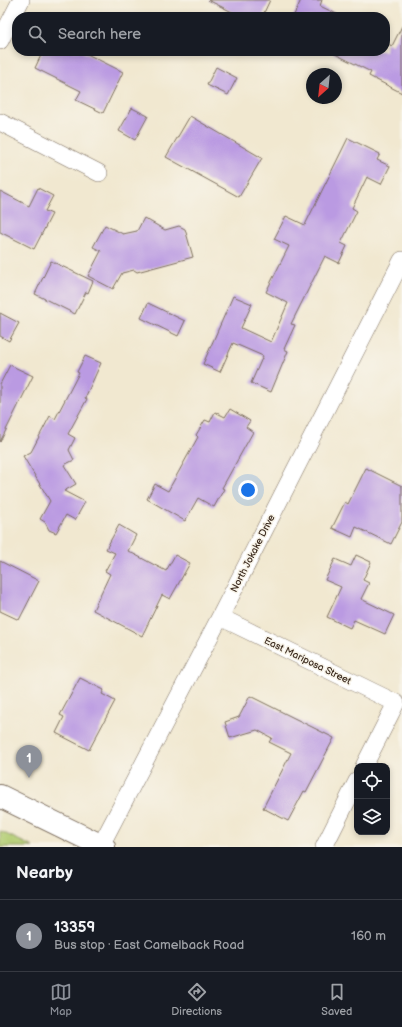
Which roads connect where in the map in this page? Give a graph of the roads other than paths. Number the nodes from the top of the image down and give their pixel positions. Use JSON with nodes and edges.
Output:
{"nodes":[{"id":1,"x":21,"y":0,"type":"edge"},
{"id":2,"x":15,"y":12,"type":"edge"},
{"id":3,"x":12,"y":18,"type":"edge"},
{"id":4,"x":0,"y":41,"type":"edge"},
{"id":5,"x":0,"y":122,"type":"edge"},
{"id":6,"x":98,"y":172,"type":"dead end"},
{"id":7,"x":401,"y":264,"type":"edge"},
{"id":8,"x":220,"y":618,"type":"junction"},
{"id":9,"x":366,"y":763,"type":"edge"},
{"id":10,"x":354,"y":787,"type":"edge"},
{"id":11,"x":0,"y":796,"type":"edge"},
{"id":12,"x":101,"y":846,"type":"edge"},
{"id":13,"x":324,"y":847,"type":"edge"}],
"edges":[{"from":1,"to":2,"type":"street"},
{"from":3,"to":4,"type":"street"},
{"from":5,"to":6,"type":"street"},
{"from":7,"to":8,"type":"street","name":"North Jokake Drive"},
{"from":8,"to":9,"type":"street","name":"East Mariposa Street"},
{"from":8,"to":12,"type":"street","name":"North Jokake Drive"},
{"from":10,"to":13,"type":"street"},
{"from":11,"to":12,"type":"main road"}]}
